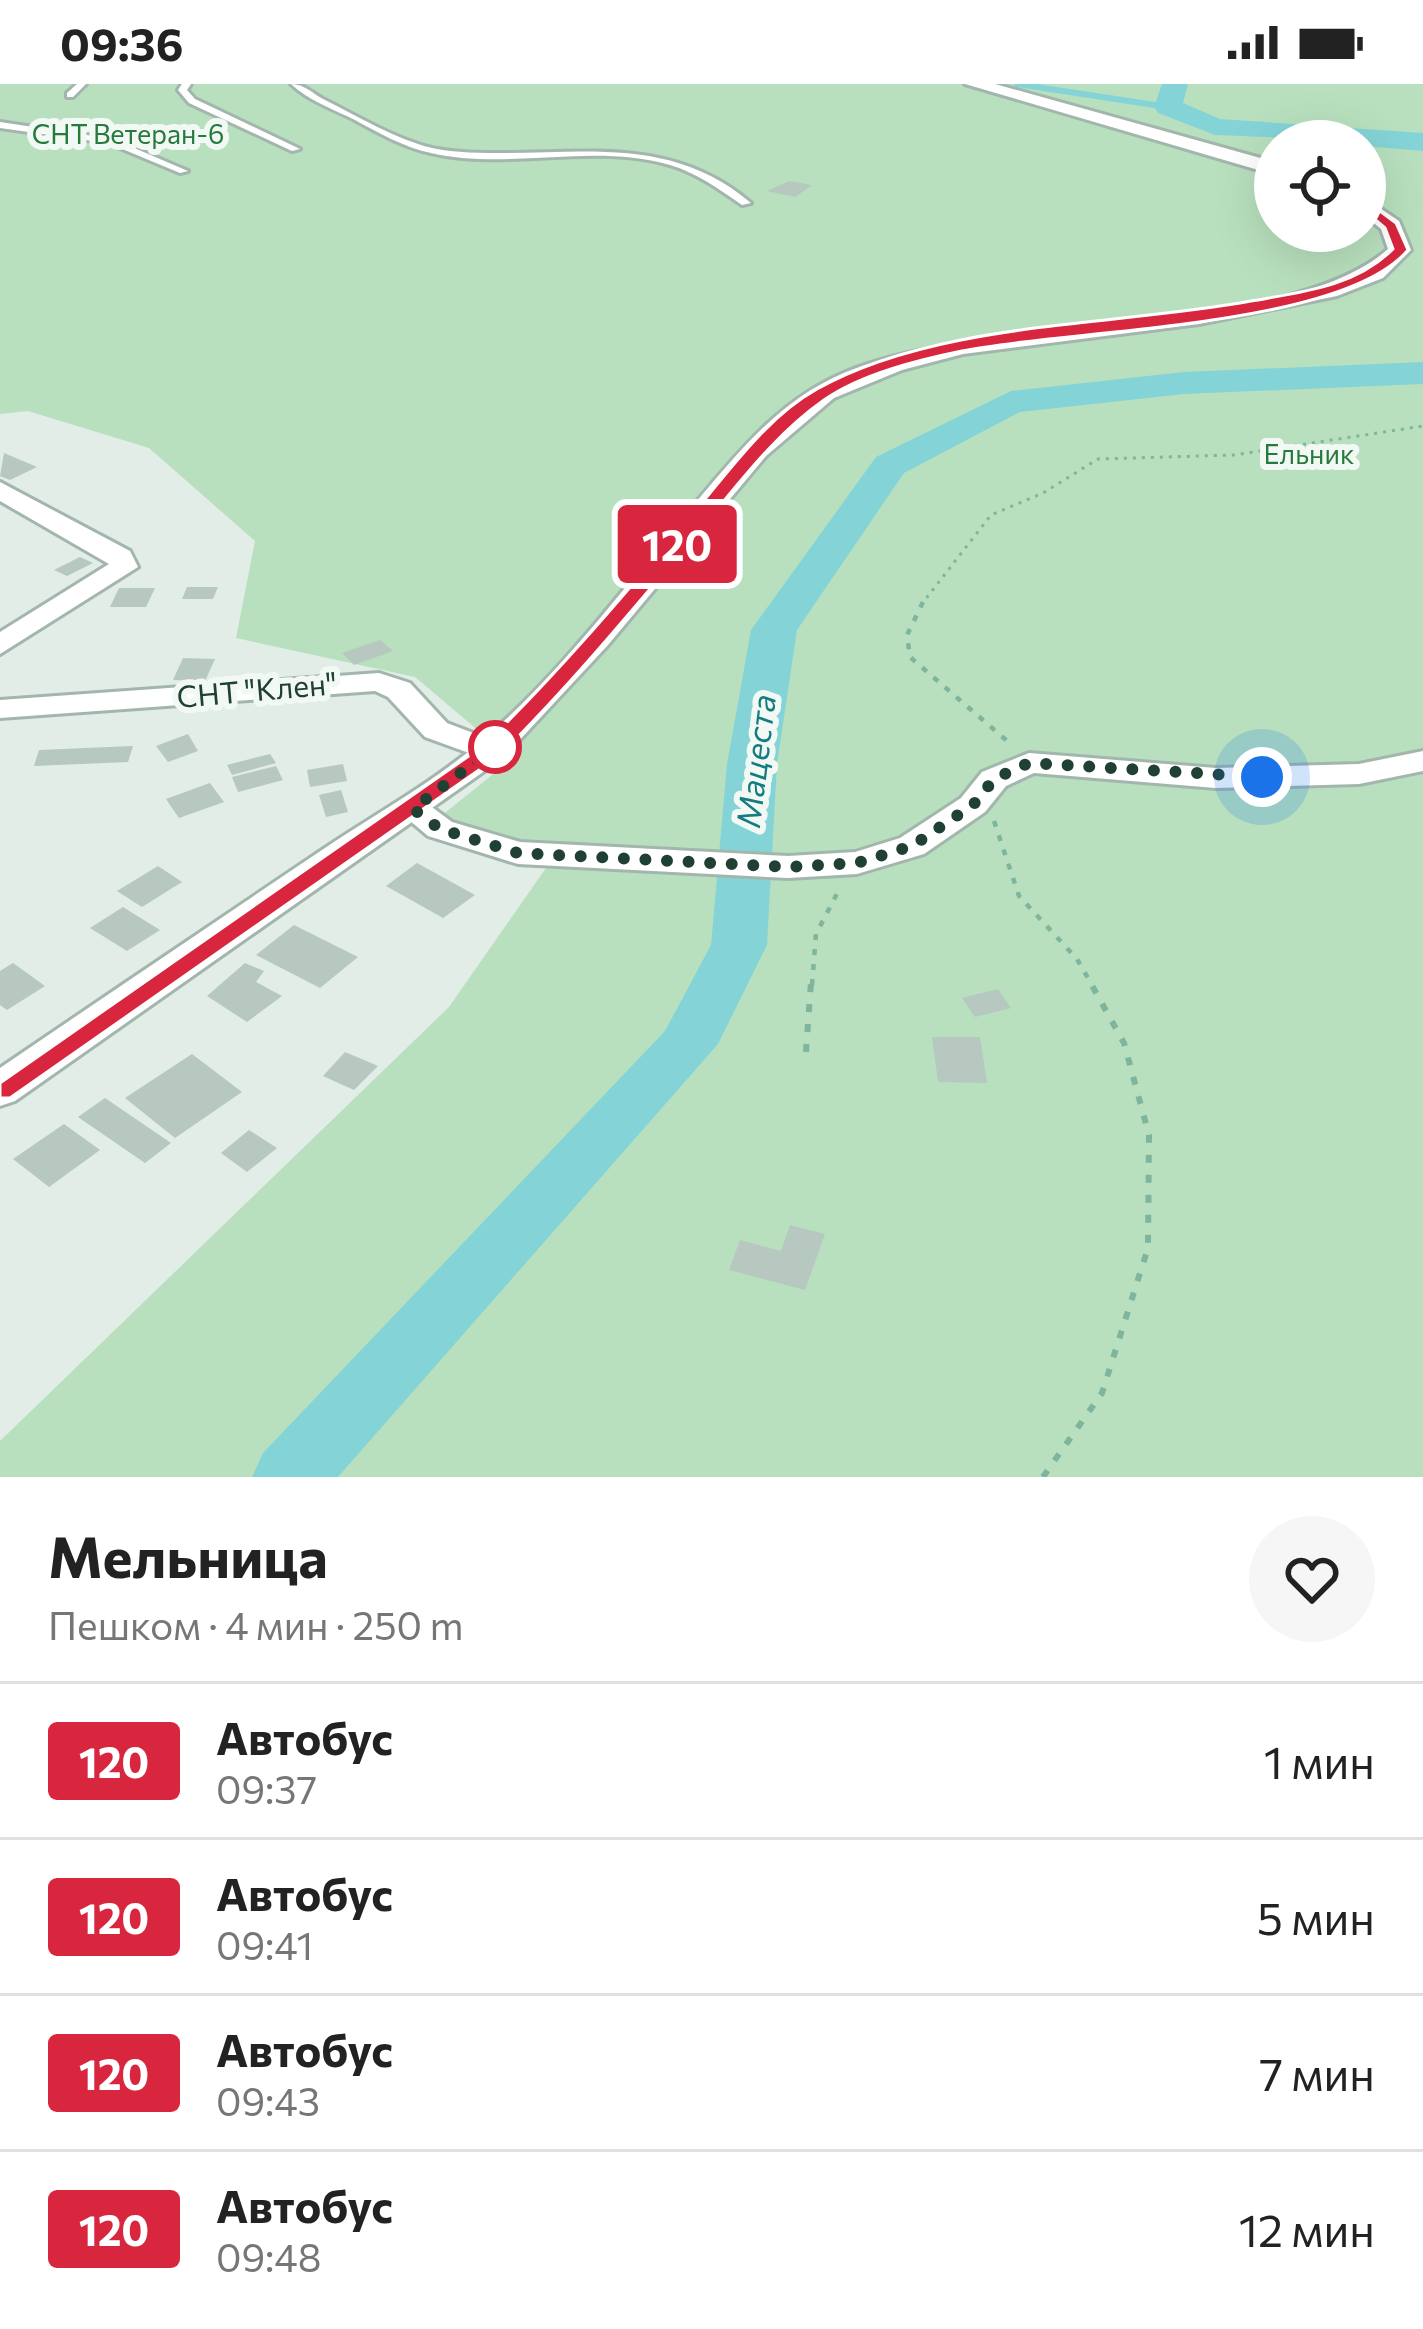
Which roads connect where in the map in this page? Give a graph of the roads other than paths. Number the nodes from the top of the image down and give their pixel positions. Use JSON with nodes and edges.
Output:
{"nodes":[{"id":1,"x":82,"y":84,"type":"edge"},
{"id":2,"x":187,"y":84,"type":"edge"},
{"id":3,"x":295,"y":84,"type":"edge"},
{"id":4,"x":974,"y":84,"type":"edge"},
{"id":5,"x":70,"y":95,"type":"dead end"},
{"id":6,"x":0,"y":125,"type":"edge"},
{"id":7,"x":295,"y":149,"type":"dead end"},
{"id":8,"x":1254,"y":163,"type":"edge"},
{"id":9,"x":183,"y":171,"type":"dead end"},
{"id":10,"x":746,"y":203,"type":"dead end"},
{"id":11,"x":1386,"y":222,"type":"edge"},
{"id":12,"x":0,"y":490,"type":"edge"},
{"id":13,"x":0,"y":645,"type":"edge"},
{"id":14,"x":0,"y":709,"type":"edge"},
{"id":15,"x":491,"y":751,"type":"junction"},
{"id":16,"x":1423,"y":761,"type":"edge"},
{"id":17,"x":413,"y":809,"type":"junction"},
{"id":18,"x":0,"y":1090,"type":"edge"}],
"edges":[{"from":1,"to":5,"type":"lane"},
{"from":2,"to":7,"type":"lane"},
{"from":3,"to":10,"type":"lane"},
{"from":4,"to":8,"type":"street"},
{"from":6,"to":9,"type":"lane"},
{"from":11,"to":15,"type":"street"},
{"from":12,"to":13,"type":"street"},
{"from":14,"to":15,"type":"street","name":"СНТ \"Клен\""},
{"from":15,"to":17,"type":"street"},
{"from":16,"to":17,"type":"street"},
{"from":17,"to":18,"type":"street"}]}
